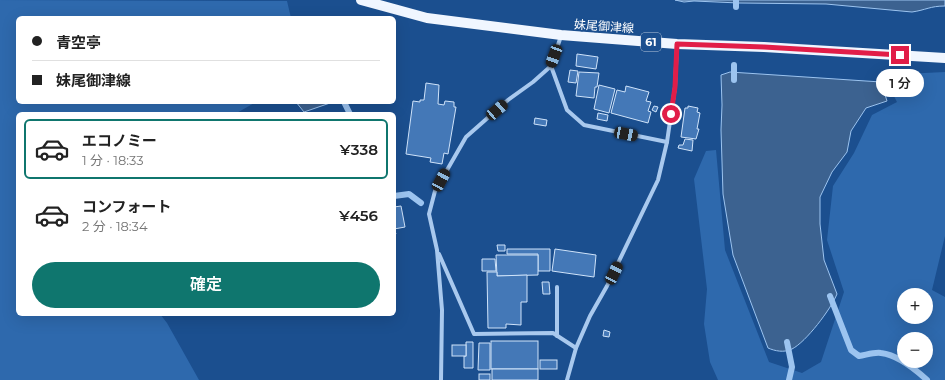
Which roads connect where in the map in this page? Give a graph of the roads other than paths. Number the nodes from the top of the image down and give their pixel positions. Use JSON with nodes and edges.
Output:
{"nodes":[{"id":1,"x":361,"y":0,"type":"edge"},
{"id":2,"x":561,"y":35,"type":"junction"},
{"id":3,"x":677,"y":44,"type":"junction"},
{"id":4,"x":945,"y":58,"type":"edge"},
{"id":5,"x":550,"y":66,"type":"junction"},
{"id":6,"x":667,"y":142,"type":"junction"},
{"id":7,"x":436,"y":250,"type":"junction"},
{"id":8,"x":557,"y":287,"type":"dead end"},
{"id":9,"x":557,"y":336,"type":"junction"},
{"id":10,"x":576,"y":348,"type":"junction"},
{"id":11,"x":441,"y":380,"type":"edge"},
{"id":12,"x":566,"y":380,"type":"edge"}],
"edges":[{"from":1,"to":2,"type":"main road","name":"妹尾御津線","number":"61"},
{"from":2,"to":3,"type":"main road","name":"妹尾御津線","number":"61"},
{"from":2,"to":5,"type":"street"},
{"from":3,"to":4,"type":"main road","name":"妹尾御津線","number":"61"},
{"from":3,"to":6,"type":"street"},
{"from":5,"to":6,"type":"street"},
{"from":5,"to":7,"type":"street"},
{"from":6,"to":10,"type":"street"},
{"from":7,"to":9,"type":"street"},
{"from":7,"to":11,"type":"street"},
{"from":8,"to":9,"type":"street"},
{"from":9,"to":10,"type":"street"},
{"from":10,"to":12,"type":"street"}]}
